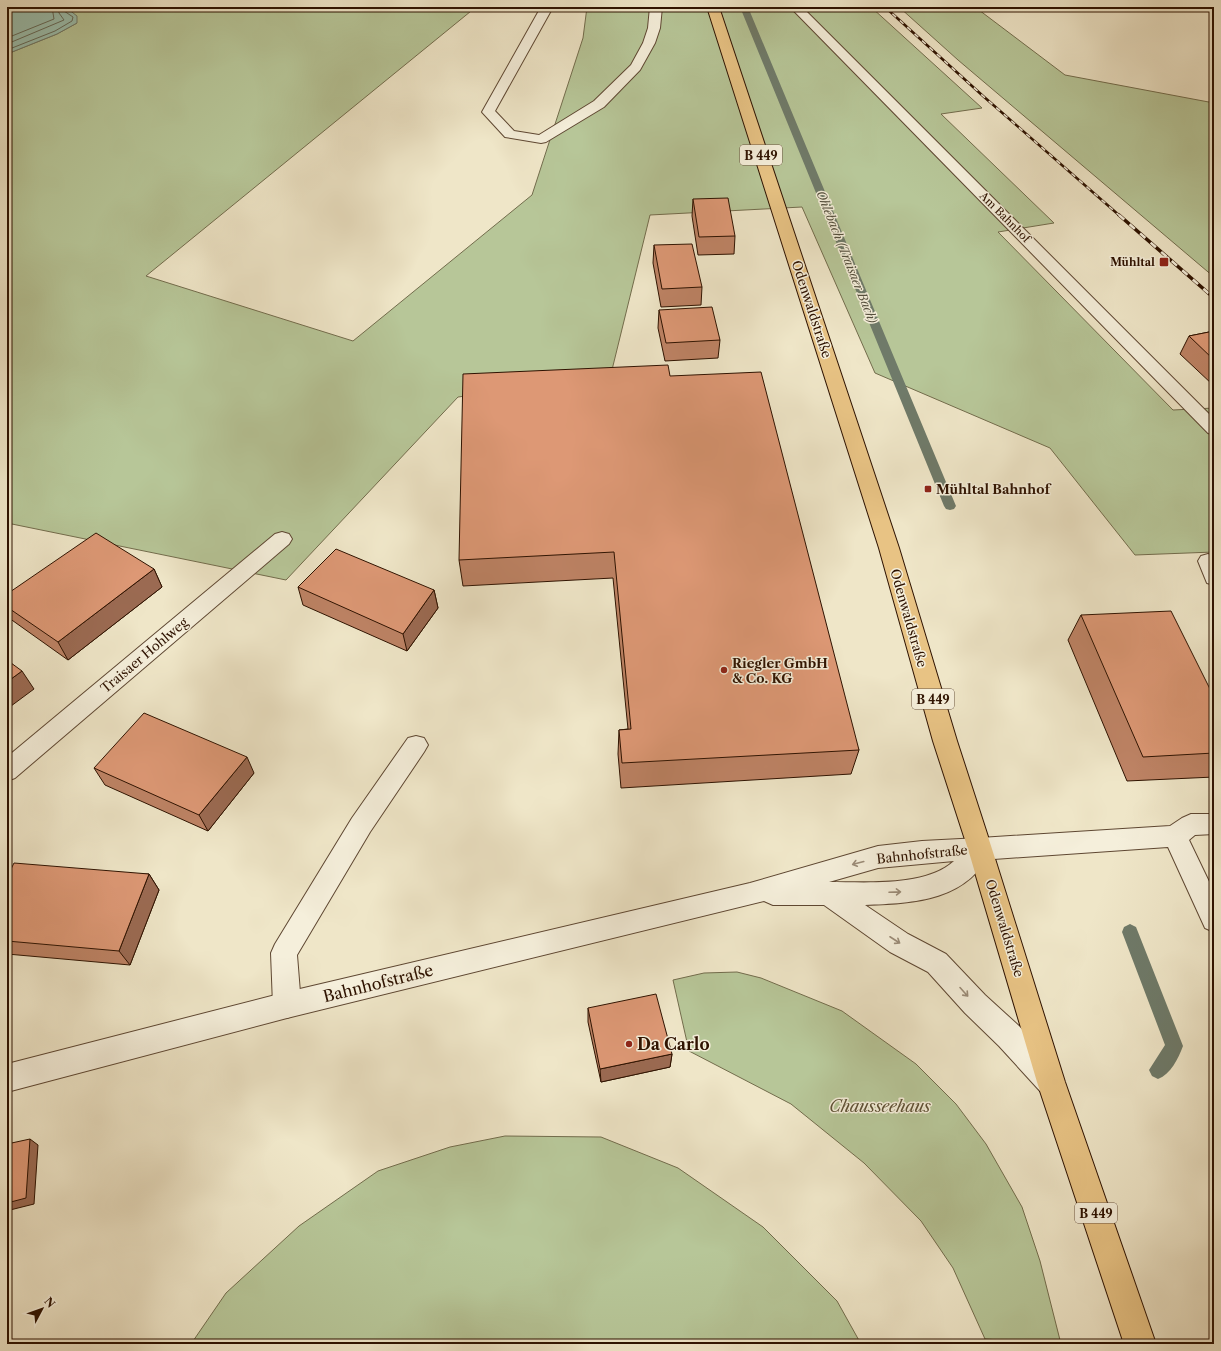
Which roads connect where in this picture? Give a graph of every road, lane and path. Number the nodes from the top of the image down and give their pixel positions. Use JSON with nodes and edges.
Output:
{"nodes":[{"id":1,"x":547,"y":7,"type":"edge"},
{"id":2,"x":656,"y":7,"type":"edge"},
{"id":3,"x":713,"y":7,"type":"edge"},
{"id":4,"x":796,"y":7,"type":"edge"},
{"id":5,"x":1214,"y":429,"type":"edge"},
{"id":6,"x":282,"y":539,"type":"dead end"},
{"id":7,"x":416,"y":745,"type":"dead end"},
{"id":8,"x":7,"y":771,"type":"edge"},
{"id":9,"x":1214,"y":824,"type":"edge"},
{"id":10,"x":1175,"y":836,"type":"junction"},
{"id":11,"x":980,"y":849,"type":"junction"},
{"id":12,"x":750,"y":894,"type":"junction"},
{"id":13,"x":828,"y":894,"type":"junction"},
{"id":14,"x":1214,"y":920,"type":"edge"},
{"id":15,"x":287,"y":1005,"type":"junction"},
{"id":16,"x":7,"y":1078,"type":"edge"},
{"id":17,"x":1051,"y":1082,"type":"junction"},
{"id":18,"x":1140,"y":1344,"type":"edge"}],
"edges":[{"from":1,"to":2,"type":"street"},
{"from":3,"to":11,"type":"main road","name":"Odenwaldstraße","number":"B 449"},
{"from":4,"to":5,"type":"street","name":"Am Bahnhof"},
{"from":6,"to":8,"type":"street","name":"Traisaer Hohlweg"},
{"from":7,"to":15,"type":"street"},
{"from":9,"to":10,"type":"street"},
{"from":10,"to":11,"type":"street"},
{"from":10,"to":14,"type":"street"},
{"from":11,"to":12,"type":"street","name":"Bahnhofstraße","one_way":true},
{"from":13,"to":11,"type":"street","name":"Bahnhofstraße","one_way":true},
{"from":11,"to":17,"type":"main road","name":"Odenwaldstraße","number":"B 449"},
{"from":12,"to":13,"type":"street","name":"Bahnhofstraße"},
{"from":12,"to":15,"type":"street","name":"Bahnhofstraße"},
{"from":13,"to":17,"type":"street","one_way":true},
{"from":15,"to":16,"type":"street","name":"Bahnhofstraße"},
{"from":17,"to":18,"type":"main road","name":"Odenwaldstraße","number":"B 449"}]}
